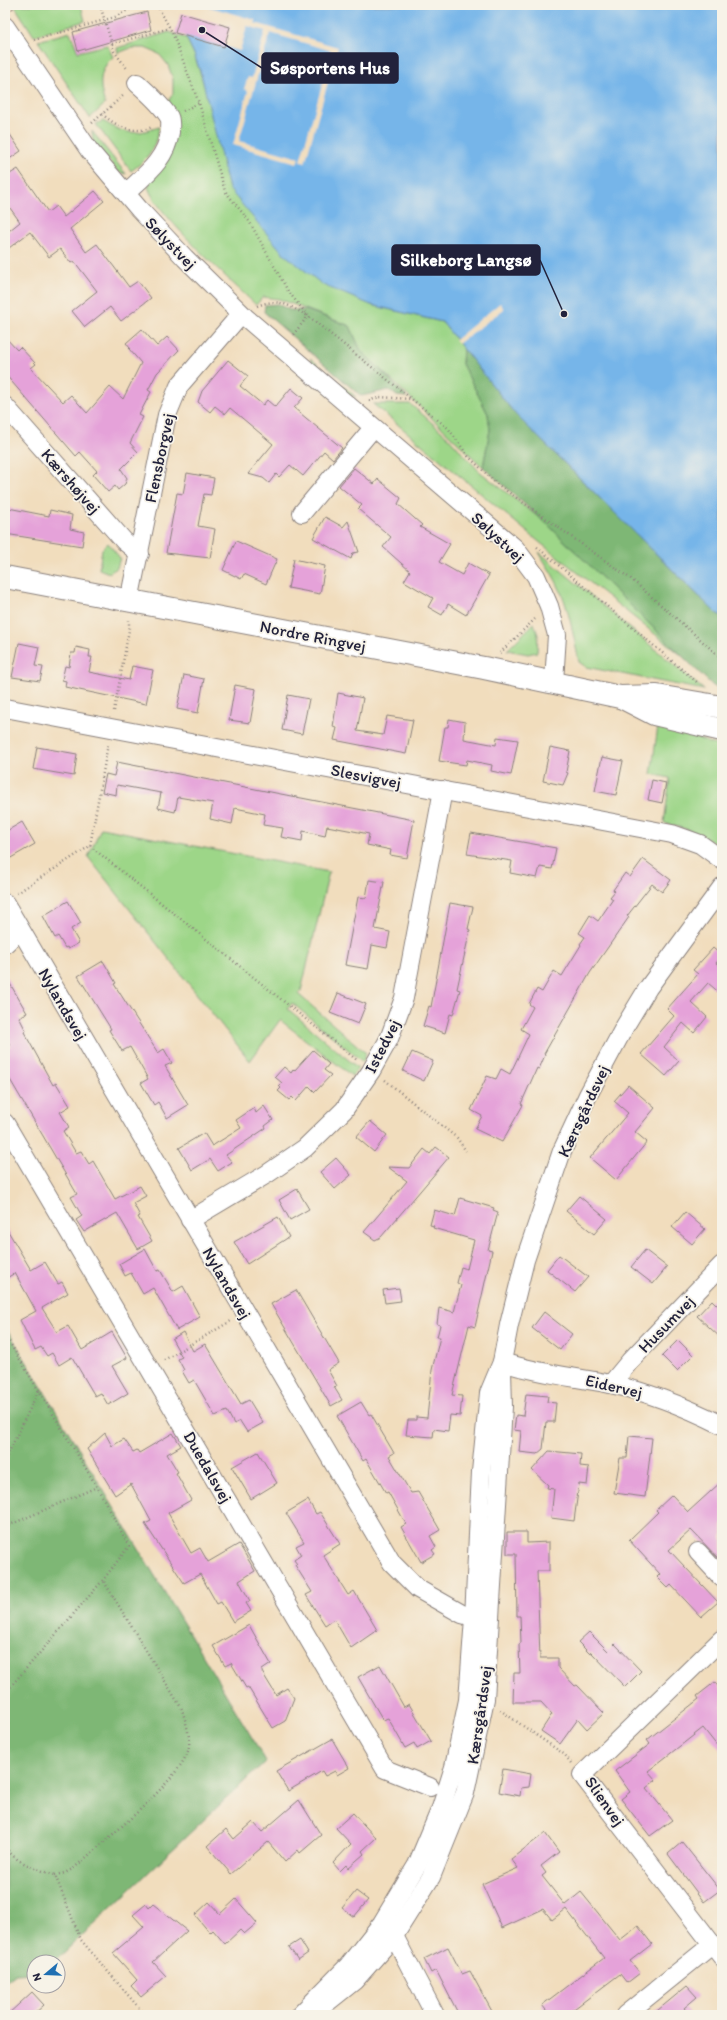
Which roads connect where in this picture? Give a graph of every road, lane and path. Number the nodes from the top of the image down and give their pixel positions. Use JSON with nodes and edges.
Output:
{"nodes":[{"id":1,"x":10,"y":5,"type":"edge"},
{"id":2,"x":100,"y":5,"type":"edge"},
{"id":3,"x":137,"y":5,"type":"edge"},
{"id":4,"x":157,"y":5,"type":"edge"},
{"id":5,"x":105,"y":20,"type":"junction"},
{"id":6,"x":11,"y":21,"type":"edge"},
{"id":7,"x":170,"y":28,"type":"junction"},
{"id":8,"x":30,"y":34,"type":"dead end"},
{"id":9,"x":34,"y":40,"type":"junction"},
{"id":10,"x":112,"y":44,"type":"junction"},
{"id":11,"x":38,"y":47,"type":"dead end"},
{"id":12,"x":137,"y":83,"type":"junction"},
{"id":13,"x":86,"y":118,"type":"dead end"},
{"id":14,"x":126,"y":193,"type":"junction"},
{"id":15,"x":261,"y":312,"type":"dead end"},
{"id":16,"x":241,"y":314,"type":"junction"},
{"id":17,"x":308,"y":316,"type":"junction"},
{"id":18,"x":290,"y":338,"type":"dead end"},
{"id":19,"x":412,"y":399,"type":"junction"},
{"id":20,"x":5,"y":406,"type":"edge"},
{"id":21,"x":373,"y":408,"type":"dead end"},
{"id":22,"x":373,"y":428,"type":"junction"},
{"id":23,"x":302,"y":513,"type":"dead end"},
{"id":24,"x":532,"y":542,"type":"dead end"},
{"id":25,"x":140,"y":554,"type":"junction"},
{"id":26,"x":5,"y":578,"type":"edge"},
{"id":27,"x":129,"y":602,"type":"junction"},
{"id":28,"x":549,"y":606,"type":"junction"},
{"id":29,"x":722,"y":656,"type":"edge"},
{"id":30,"x":484,"y":668,"type":"junction"},
{"id":31,"x":554,"y":682,"type":"junction"},
{"id":32,"x":620,"y":697,"type":"junction"},
{"id":33,"x":5,"y":708,"type":"edge"},
{"id":34,"x":719,"y":711,"type":"edge"},
{"id":35,"x":654,"y":714,"type":"junction"},
{"id":36,"x":722,"y":730,"type":"edge"},
{"id":37,"x":443,"y":790,"type":"junction"},
{"id":38,"x":90,"y":846,"type":"dead end"},
{"id":39,"x":722,"y":860,"type":"edge"},
{"id":40,"x":62,"y":863,"type":"dead end"},
{"id":41,"x":722,"y":887,"type":"edge"},
{"id":42,"x":8,"y":900,"type":"edge"},
{"id":43,"x":20,"y":930,"type":"junction"},
{"id":44,"x":5,"y":944,"type":"edge"},
{"id":45,"x":371,"y":1071,"type":"junction"},
{"id":46,"x":5,"y":1123,"type":"edge"},
{"id":47,"x":466,"y":1151,"type":"dead end"},
{"id":48,"x":190,"y":1220,"type":"junction"},
{"id":49,"x":722,"y":1265,"type":"edge"},
{"id":50,"x":245,"y":1313,"type":"junction"},
{"id":51,"x":5,"y":1335,"type":"edge"},
{"id":52,"x":502,"y":1362,"type":"junction"},
{"id":53,"x":150,"y":1368,"type":"junction"},
{"id":54,"x":611,"y":1384,"type":"junction"},
{"id":55,"x":39,"y":1390,"type":"junction"},
{"id":56,"x":722,"y":1425,"type":"edge"},
{"id":57,"x":5,"y":1460,"type":"edge"},
{"id":58,"x":97,"y":1487,"type":"junction"},
{"id":59,"x":5,"y":1527,"type":"edge"},
{"id":60,"x":698,"y":1552,"type":"dead end"},
{"id":61,"x":722,"y":1578,"type":"edge"},
{"id":62,"x":103,"y":1580,"type":"junction"},
{"id":63,"x":482,"y":1619,"type":"junction"},
{"id":64,"x":722,"y":1639,"type":"edge"},
{"id":65,"x":5,"y":1693,"type":"edge"},
{"id":66,"x":484,"y":1699,"type":"junction"},
{"id":67,"x":582,"y":1775,"type":"junction"},
{"id":68,"x":430,"y":1787,"type":"dead end"},
{"id":69,"x":5,"y":1843,"type":"edge"},
{"id":70,"x":5,"y":1847,"type":"edge"},
{"id":71,"x":55,"y":1875,"type":"junction"},
{"id":72,"x":388,"y":1929,"type":"junction"},
{"id":73,"x":717,"y":1950,"type":"edge"},
{"id":74,"x":145,"y":2015,"type":"edge"},
{"id":75,"x":300,"y":2015,"type":"edge"},
{"id":76,"x":311,"y":2015,"type":"edge"},
{"id":77,"x":435,"y":2015,"type":"edge"},
{"id":78,"x":625,"y":2015,"type":"edge"}],
"edges":[{"from":1,"to":6,"type":"path"},
{"from":2,"to":5,"type":"path"},
{"from":3,"to":5,"type":"path"},
{"from":4,"to":7,"type":"path"},
{"from":5,"to":9,"type":"path"},
{"from":5,"to":10,"type":"path"},
{"from":6,"to":14,"type":"street","name":"Sølystvej"},
{"from":7,"to":10,"type":"path"},
{"from":7,"to":17,"type":"path"},
{"from":8,"to":9,"type":"path"},
{"from":9,"to":11,"type":"path"},
{"from":10,"to":12,"type":"path"},
{"from":12,"to":13,"type":"path"},
{"from":12,"to":14,"type":"street"},
{"from":14,"to":16,"type":"street","name":"Sølystvej"},
{"from":15,"to":17,"type":"path"},
{"from":16,"to":22,"type":"street","name":"Sølystvej"},
{"from":16,"to":25,"type":"street","name":"Flensborgvej"},
{"from":17,"to":18,"type":"path"},
{"from":17,"to":19,"type":"path"},
{"from":19,"to":21,"type":"path"},
{"from":19,"to":29,"type":"path"},
{"from":20,"to":25,"type":"street","name":"Kærshøjvej"},
{"from":22,"to":23,"type":"street"},
{"from":22,"to":28,"type":"street","name":"Sølystvej"},
{"from":24,"to":34,"type":"path"},
{"from":25,"to":27,"type":"street","name":"Flensborgvej"},
{"from":26,"to":27,"type":"main road","name":"Nordre Ringvej"},
{"from":27,"to":30,"type":"main road","name":"Nordre Ringvej"},
{"from":28,"to":30,"type":"path"},
{"from":28,"to":31,"type":"street","name":"Sølystvej"},
{"from":30,"to":31,"type":"main road","name":"Nordre Ringvej"},
{"from":31,"to":32,"type":"main road","name":"Nordre Ringvej"},
{"from":32,"to":34,"type":"main road","name":"Nordre Ringvej"},
{"from":32,"to":35,"type":"main road","name":"Nordre Ringvej"},
{"from":33,"to":37,"type":"street","name":"Slesvigvej"},
{"from":34,"to":35,"type":"main road"},
{"from":35,"to":36,"type":"main road","name":"Nordre Ringvej"},
{"from":37,"to":39,"type":"street","name":"Slesvigvej"},
{"from":37,"to":45,"type":"street","name":"Istedvej"},
{"from":38,"to":45,"type":"path"},
{"from":40,"to":42,"type":"path"},
{"from":41,"to":52,"type":"street","name":"Kærsgårdsvej"},
{"from":42,"to":43,"type":"street","name":"Nylandsvej"},
{"from":43,"to":44,"type":"street"},
{"from":43,"to":48,"type":"street","name":"Nylandsvej"},
{"from":45,"to":47,"type":"path"},
{"from":45,"to":48,"type":"street","name":"Istedvej"},
{"from":46,"to":53,"type":"street","name":"Duedalsvej"},
{"from":48,"to":50,"type":"street","name":"Nylandsvej"},
{"from":49,"to":54,"type":"street","name":"Husumvej"},
{"from":50,"to":53,"type":"path"},
{"from":50,"to":63,"type":"street","name":"Nylandsvej"},
{"from":51,"to":55,"type":"path"},
{"from":52,"to":54,"type":"street","name":"Eidervej"},
{"from":52,"to":63,"type":"street","name":"Kærsgårdsvej"},
{"from":53,"to":68,"type":"street","name":"Duedalsvej"},
{"from":54,"to":56,"type":"street","name":"Eidervej"},
{"from":55,"to":57,"type":"path"},
{"from":55,"to":58,"type":"path"},
{"from":58,"to":59,"type":"path"},
{"from":58,"to":62,"type":"path"},
{"from":60,"to":61,"type":"street"},
{"from":62,"to":65,"type":"path"},
{"from":62,"to":71,"type":"path"},
{"from":63,"to":66,"type":"street","name":"Kærsgårdsvej"},
{"from":63,"to":72,"type":"street","name":"Kærsgårdsvej"},
{"from":64,"to":67,"type":"street","name":"Slienvej"},
{"from":66,"to":67,"type":"path"},
{"from":66,"to":72,"type":"street","name":"Kærsgårdsvej"},
{"from":67,"to":73,"type":"street","name":"Slienvej"},
{"from":69,"to":70,"type":"path"},
{"from":70,"to":71,"type":"path"},
{"from":71,"to":74,"type":"path"},
{"from":72,"to":75,"type":"street","name":"Kærsgårdsvej"},
{"from":72,"to":76,"type":"street","name":"Kærsgårdsvej"},
{"from":72,"to":77,"type":"street"},
{"from":73,"to":78,"type":"street","name":"Slienvej"}]}
